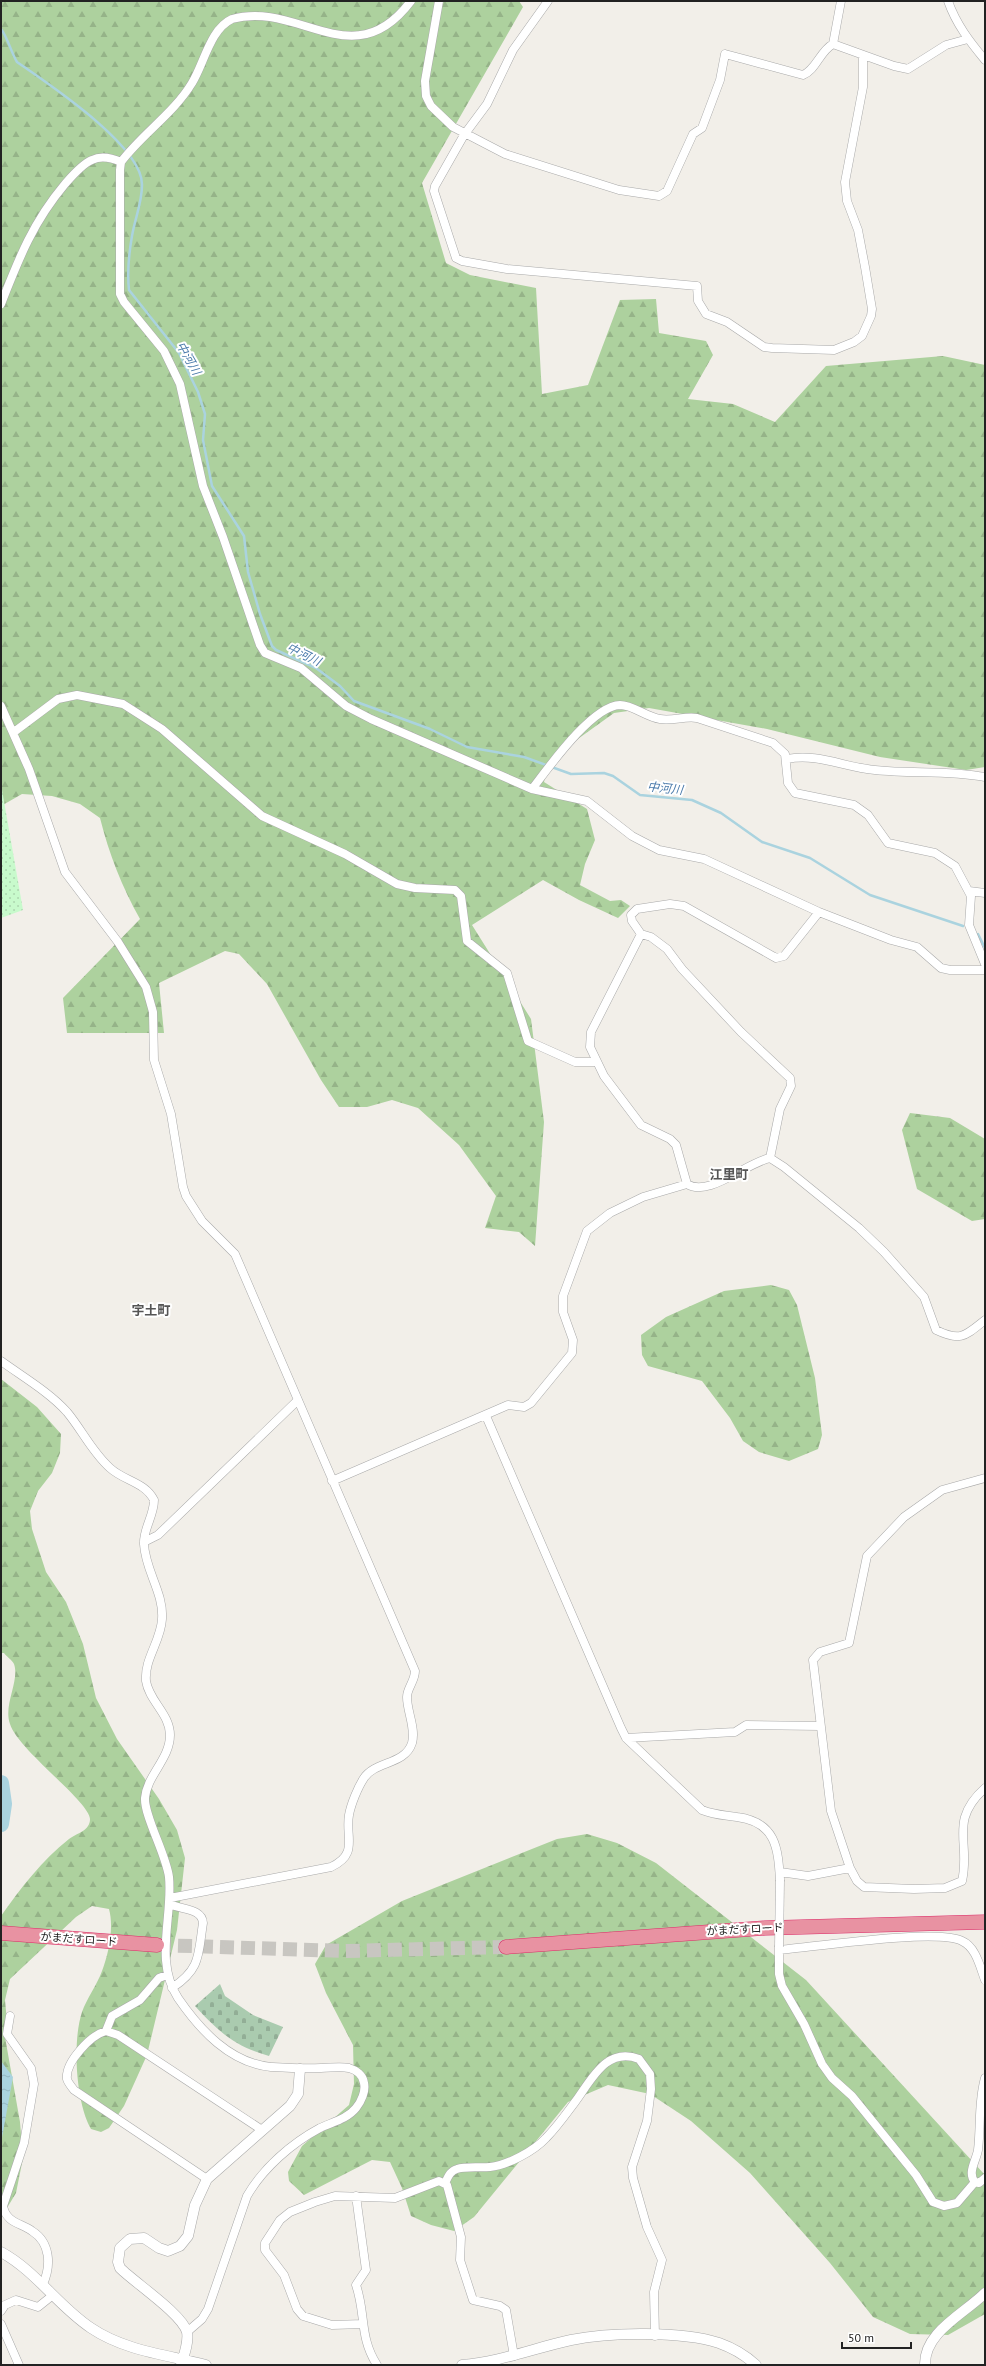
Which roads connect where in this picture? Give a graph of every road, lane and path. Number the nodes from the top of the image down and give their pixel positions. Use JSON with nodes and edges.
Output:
{"nodes":[{"id":1,"x":411,"y":1,"type":"edge"},
{"id":2,"x":439,"y":1,"type":"edge"},
{"id":3,"x":548,"y":1,"type":"edge"},
{"id":4,"x":841,"y":1,"type":"edge"},
{"id":5,"x":948,"y":1,"type":"edge"},
{"id":6,"x":968,"y":39,"type":"junction"},
{"id":7,"x":833,"y":44,"type":"junction"},
{"id":8,"x":863,"y":55,"type":"junction"},
{"id":9,"x":985,"y":60,"type":"edge"},
{"id":10,"x":464,"y":135,"type":"junction"},
{"id":11,"x":126,"y":157,"type":"junction"},
{"id":12,"x":1,"y":304,"type":"edge"},
{"id":13,"x":1,"y":706,"type":"edge"},
{"id":14,"x":14,"y":732,"type":"junction"},
{"id":15,"x":787,"y":759,"type":"junction"},
{"id":16,"x":985,"y":777,"type":"edge"},
{"id":17,"x":532,"y":788,"type":"junction"},
{"id":18,"x":969,"y":891,"type":"junction"},
{"id":19,"x":985,"y":893,"type":"edge"},
{"id":20,"x":819,"y":912,"type":"junction"},
{"id":21,"x":641,"y":934,"type":"junction"},
{"id":22,"x":985,"y":964,"type":"edge"},
{"id":23,"x":985,"y":970,"type":"edge"},
{"id":24,"x":597,"y":1062,"type":"junction"},
{"id":25,"x":770,"y":1158,"type":"junction"},
{"id":26,"x":687,"y":1184,"type":"junction"},
{"id":27,"x":985,"y":1320,"type":"edge"},
{"id":28,"x":1,"y":1361,"type":"edge"},
{"id":29,"x":298,"y":1400,"type":"junction"},
{"id":30,"x":486,"y":1416,"type":"junction"},
{"id":31,"x":985,"y":1478,"type":"edge"},
{"id":32,"x":332,"y":1481,"type":"junction"},
{"id":33,"x":144,"y":1542,"type":"junction"},
{"id":34,"x":820,"y":1726,"type":"junction"},
{"id":35,"x":626,"y":1738,"type":"junction"},
{"id":36,"x":985,"y":1788,"type":"edge"},
{"id":37,"x":850,"y":1868,"type":"junction"},
{"id":38,"x":780,"y":1876,"type":"junction"},
{"id":39,"x":170,"y":1901,"type":"junction"},
{"id":40,"x":985,"y":1922,"type":"edge"},
{"id":41,"x":1,"y":1933,"type":"edge"},
{"id":42,"x":157,"y":1945,"type":"tunnel mouth"},
{"id":43,"x":506,"y":1946,"type":"tunnel mouth"},
{"id":44,"x":779,"y":1948,"type":"junction"},
{"id":45,"x":167,"y":1975,"type":"junction"},
{"id":46,"x":985,"y":1980,"type":"edge"},
{"id":47,"x":172,"y":1988,"type":"junction"},
{"id":48,"x":10,"y":2016,"type":"dead end"},
{"id":49,"x":106,"y":2031,"type":"junction"},
{"id":50,"x":300,"y":2069,"type":"junction"},
{"id":51,"x":985,"y":2078,"type":"edge"},
{"id":52,"x":262,"y":2130,"type":"junction"},
{"id":53,"x":985,"y":2178,"type":"edge"},
{"id":54,"x":207,"y":2179,"type":"junction"},
{"id":55,"x":445,"y":2182,"type":"junction"},
{"id":56,"x":975,"y":2182,"type":"junction"},
{"id":57,"x":356,"y":2196,"type":"junction"},
{"id":58,"x":1,"y":2252,"type":"edge"},
{"id":59,"x":43,"y":2284,"type":"junction"},
{"id":60,"x":985,"y":2293,"type":"edge"},
{"id":61,"x":53,"y":2295,"type":"junction"},
{"id":62,"x":1,"y":2311,"type":"edge"},
{"id":63,"x":1,"y":2324,"type":"edge"},
{"id":64,"x":363,"y":2324,"type":"junction"},
{"id":65,"x":187,"y":2332,"type":"junction"},
{"id":66,"x":655,"y":2336,"type":"junction"},
{"id":67,"x":514,"y":2356,"type":"junction"},
{"id":68,"x":182,"y":2362,"type":"edge"},
{"id":69,"x":19,"y":2365,"type":"edge"},
{"id":70,"x":206,"y":2365,"type":"edge"},
{"id":71,"x":377,"y":2365,"type":"edge"},
{"id":72,"x":462,"y":2365,"type":"edge"},
{"id":73,"x":756,"y":2365,"type":"edge"},
{"id":74,"x":925,"y":2365,"type":"edge"}],
"edges":[{"from":1,"to":11,"type":"street"},
{"from":2,"to":10,"type":"street"},
{"from":3,"to":10,"type":"street"},
{"from":4,"to":7,"type":"street"},
{"from":5,"to":6,"type":"street"},
{"from":6,"to":8,"type":"street"},
{"from":6,"to":9,"type":"street"},
{"from":7,"to":8,"type":"street"},
{"from":7,"to":10,"type":"street"},
{"from":8,"to":10,"type":"street"},
{"from":11,"to":12,"type":"street"},
{"from":11,"to":17,"type":"street"},
{"from":13,"to":14,"type":"street"},
{"from":14,"to":24,"type":"street"},
{"from":14,"to":29,"type":"street"},
{"from":15,"to":16,"type":"street"},
{"from":15,"to":17,"type":"street"},
{"from":15,"to":18,"type":"street"},
{"from":17,"to":20,"type":"street"},
{"from":18,"to":19,"type":"street"},
{"from":18,"to":22,"type":"street"},
{"from":20,"to":21,"type":"street"},
{"from":20,"to":23,"type":"street"},
{"from":21,"to":24,"type":"street"},
{"from":21,"to":25,"type":"street"},
{"from":24,"to":26,"type":"street"},
{"from":25,"to":26,"type":"street"},
{"from":25,"to":27,"type":"street"},
{"from":26,"to":30,"type":"street"},
{"from":28,"to":33,"type":"street"},
{"from":29,"to":32,"type":"street"},
{"from":29,"to":33,"type":"street"},
{"from":30,"to":32,"type":"street"},
{"from":30,"to":35,"type":"street"},
{"from":31,"to":34,"type":"street"},
{"from":32,"to":39,"type":"street"},
{"from":33,"to":39,"type":"street"},
{"from":34,"to":35,"type":"street"},
{"from":34,"to":37,"type":"street"},
{"from":35,"to":38,"type":"street"},
{"from":36,"to":37,"type":"street"},
{"from":37,"to":38,"type":"street"},
{"from":38,"to":44,"type":"street","bridge":true},
{"from":39,"to":45,"type":"street"},
{"from":39,"to":47,"type":"street"},
{"from":40,"to":43,"type":"highway","name":"がまだすロード"},
{"from":41,"to":42,"type":"highway","name":"がまだすロード"},
{"from":44,"to":46,"type":"street"},
{"from":44,"to":56,"type":"street"},
{"from":45,"to":47,"type":"street"},
{"from":45,"to":49,"type":"street"},
{"from":47,"to":50,"type":"street"},
{"from":48,"to":59,"type":"street"},
{"from":49,"to":52,"type":"street"},
{"from":49,"to":54,"type":"street"},
{"from":50,"to":52,"type":"street"},
{"from":50,"to":65,"type":"street"},
{"from":51,"to":56,"type":"street"},
{"from":52,"to":54,"type":"street"},
{"from":53,"to":56,"type":"street"},
{"from":54,"to":65,"type":"street"},
{"from":55,"to":57,"type":"street"},
{"from":55,"to":66,"type":"street"},
{"from":55,"to":67,"type":"street"},
{"from":57,"to":64,"type":"street"},
{"from":57,"to":64,"type":"street"},
{"from":58,"to":59,"type":"street"},
{"from":59,"to":61,"type":"street"},
{"from":60,"to":74,"type":"street"},
{"from":61,"to":62,"type":"street"},
{"from":61,"to":68,"type":"street"},
{"from":63,"to":69,"type":"street"},
{"from":64,"to":71,"type":"street"},
{"from":65,"to":68,"type":"street"},
{"from":66,"to":67,"type":"street"},
{"from":66,"to":73,"type":"street"},
{"from":67,"to":72,"type":"street"},
{"from":68,"to":70,"type":"street"}]}
